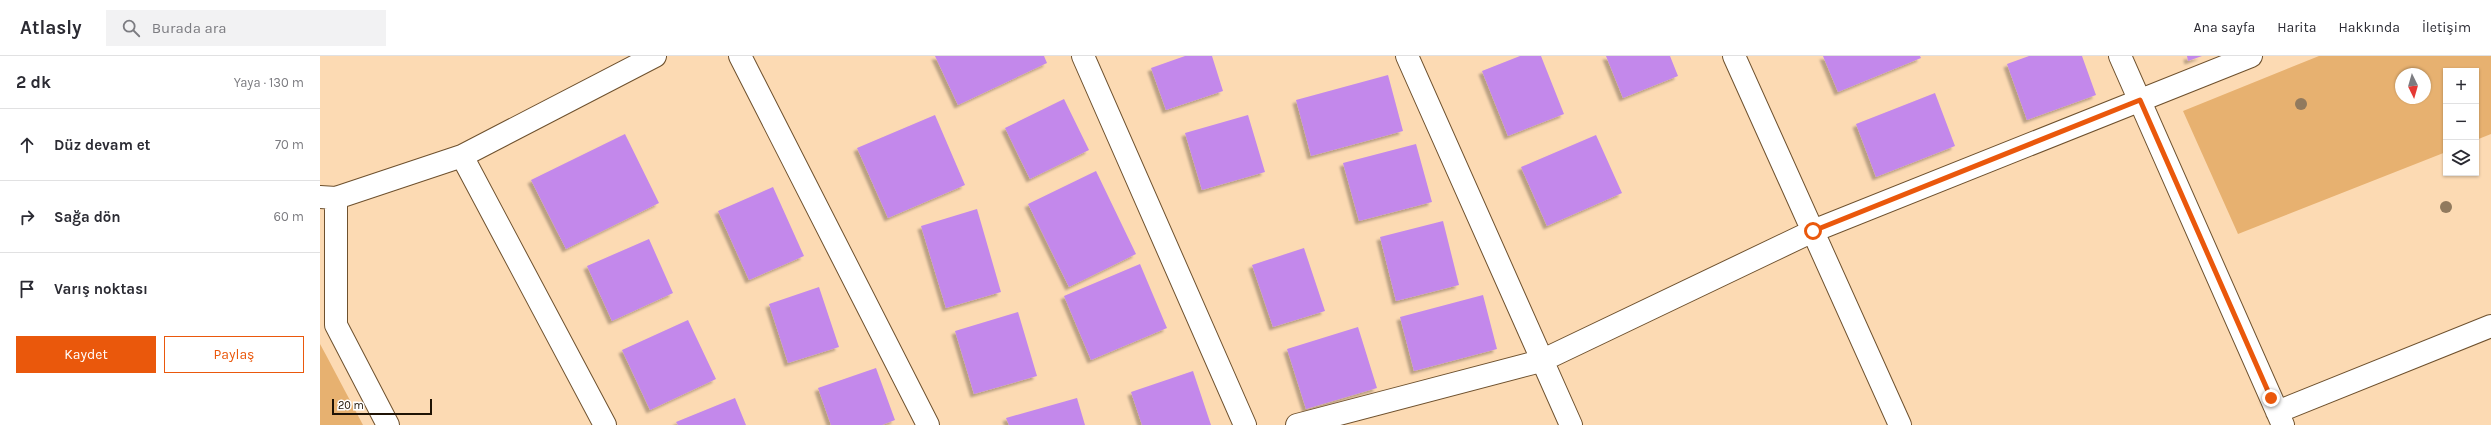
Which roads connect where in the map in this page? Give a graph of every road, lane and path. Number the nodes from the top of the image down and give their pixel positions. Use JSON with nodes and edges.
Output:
{"nodes":[{"id":1,"x":655,"y":56,"type":"edge"},
{"id":2,"x":740,"y":56,"type":"edge"},
{"id":3,"x":1083,"y":56,"type":"edge"},
{"id":4,"x":1407,"y":56,"type":"edge"},
{"id":5,"x":1734,"y":56,"type":"edge"},
{"id":6,"x":2120,"y":56,"type":"edge"},
{"id":7,"x":2251,"y":56,"type":"edge"},
{"id":8,"x":2140,"y":100,"type":"junction"},
{"id":9,"x":462,"y":156,"type":"junction"},
{"id":10,"x":328,"y":198,"type":"edge"},
{"id":11,"x":1813,"y":231,"type":"junction"},
{"id":12,"x":2491,"y":326,"type":"edge"},
{"id":13,"x":1541,"y":361,"type":"junction"},
{"id":14,"x":2280,"y":419,"type":"edge"},
{"id":15,"x":388,"y":425,"type":"edge"},
{"id":16,"x":605,"y":425,"type":"edge"},
{"id":17,"x":928,"y":425,"type":"edge"},
{"id":18,"x":1245,"y":425,"type":"edge"},
{"id":19,"x":1297,"y":425,"type":"edge"},
{"id":20,"x":1571,"y":425,"type":"edge"},
{"id":21,"x":1900,"y":425,"type":"edge"}],
"edges":[{"from":1,"to":9,"type":"street"},
{"from":2,"to":17,"type":"street"},
{"from":3,"to":18,"type":"street"},
{"from":4,"to":13,"type":"street"},
{"from":5,"to":11,"type":"street"},
{"from":6,"to":8,"type":"street"},
{"from":7,"to":8,"type":"street"},
{"from":8,"to":11,"type":"street"},
{"from":8,"to":14,"type":"street"},
{"from":9,"to":10,"type":"street"},
{"from":9,"to":16,"type":"street"},
{"from":10,"to":15,"type":"street"},
{"from":11,"to":13,"type":"street"},
{"from":11,"to":21,"type":"street"},
{"from":12,"to":14,"type":"street"},
{"from":13,"to":19,"type":"street"},
{"from":13,"to":20,"type":"street"}]}
